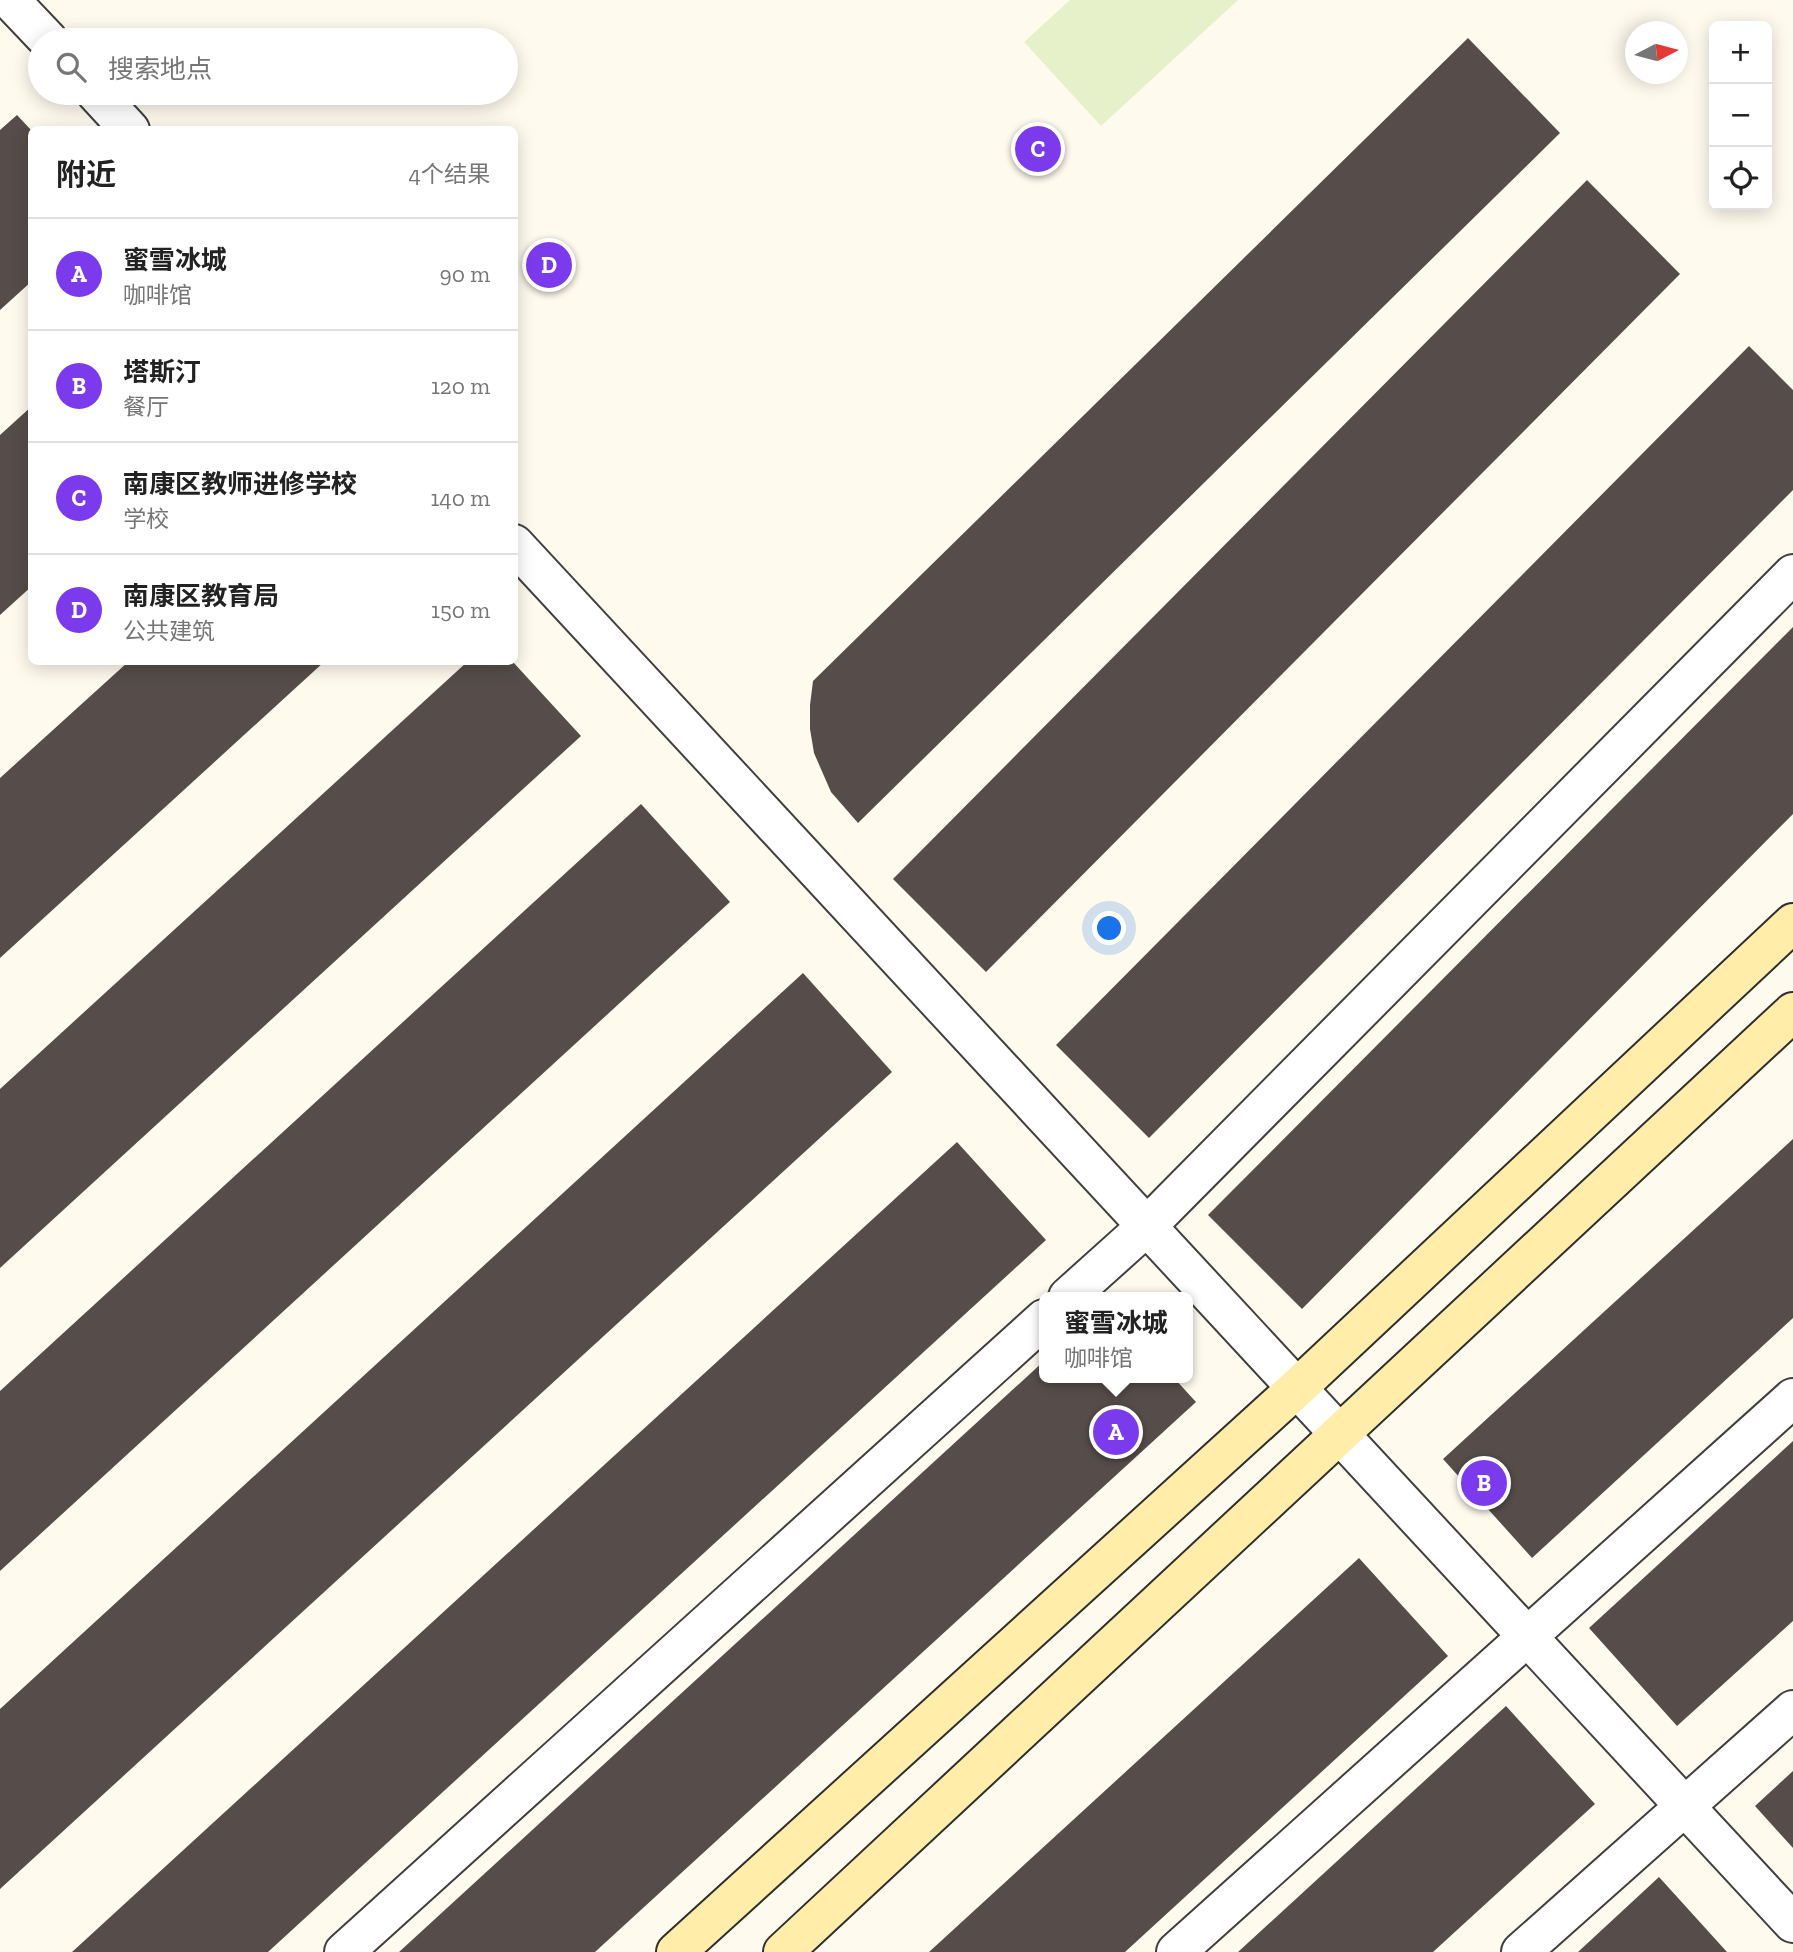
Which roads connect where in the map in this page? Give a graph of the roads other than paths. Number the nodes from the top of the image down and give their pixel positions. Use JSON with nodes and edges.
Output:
{"nodes":[{"id":1,"x":10,"y":0,"type":"edge"},
{"id":2,"x":37,"y":28,"type":"edge"},
{"id":3,"x":107,"y":105,"type":"edge"},
{"id":4,"x":126,"y":126,"type":"edge"},
{"id":5,"x":518,"y":548,"type":"edge"},
{"id":6,"x":1793,"y":574,"type":"edge"},
{"id":7,"x":1793,"y":923,"type":"edge"},
{"id":8,"x":1793,"y":1012,"type":"edge"},
{"id":9,"x":1147,"y":1226,"type":"junction"},
{"id":10,"x":1074,"y":1292,"type":"edge"},
{"id":11,"x":1039,"y":1324,"type":"edge"},
{"id":12,"x":1297,"y":1388,"type":"junction"},
{"id":13,"x":1793,"y":1398,"type":"edge"},
{"id":14,"x":1340,"y":1434,"type":"junction"},
{"id":15,"x":1527,"y":1637,"type":"junction"},
{"id":16,"x":1793,"y":1710,"type":"edge"},
{"id":17,"x":1685,"y":1807,"type":"junction"},
{"id":18,"x":1793,"y":1923,"type":"edge"},
{"id":19,"x":344,"y":1952,"type":"edge"},
{"id":20,"x":676,"y":1952,"type":"edge"},
{"id":21,"x":783,"y":1952,"type":"edge"},
{"id":22,"x":1176,"y":1952,"type":"edge"},
{"id":23,"x":1521,"y":1952,"type":"edge"}],
"edges":[{"from":1,"to":2,"type":"street"},
{"from":3,"to":4,"type":"street"},
{"from":5,"to":9,"type":"street"},
{"from":6,"to":9,"type":"street"},
{"from":7,"to":12,"type":"main road"},
{"from":8,"to":14,"type":"main road"},
{"from":9,"to":10,"type":"street"},
{"from":9,"to":12,"type":"street"},
{"from":11,"to":19,"type":"street"},
{"from":12,"to":14,"type":"street"},
{"from":12,"to":20,"type":"main road"},
{"from":13,"to":15,"type":"street"},
{"from":14,"to":15,"type":"street"},
{"from":14,"to":21,"type":"main road"},
{"from":15,"to":17,"type":"street"},
{"from":15,"to":22,"type":"street"},
{"from":16,"to":17,"type":"street"},
{"from":17,"to":18,"type":"street"},
{"from":17,"to":23,"type":"street"}]}
